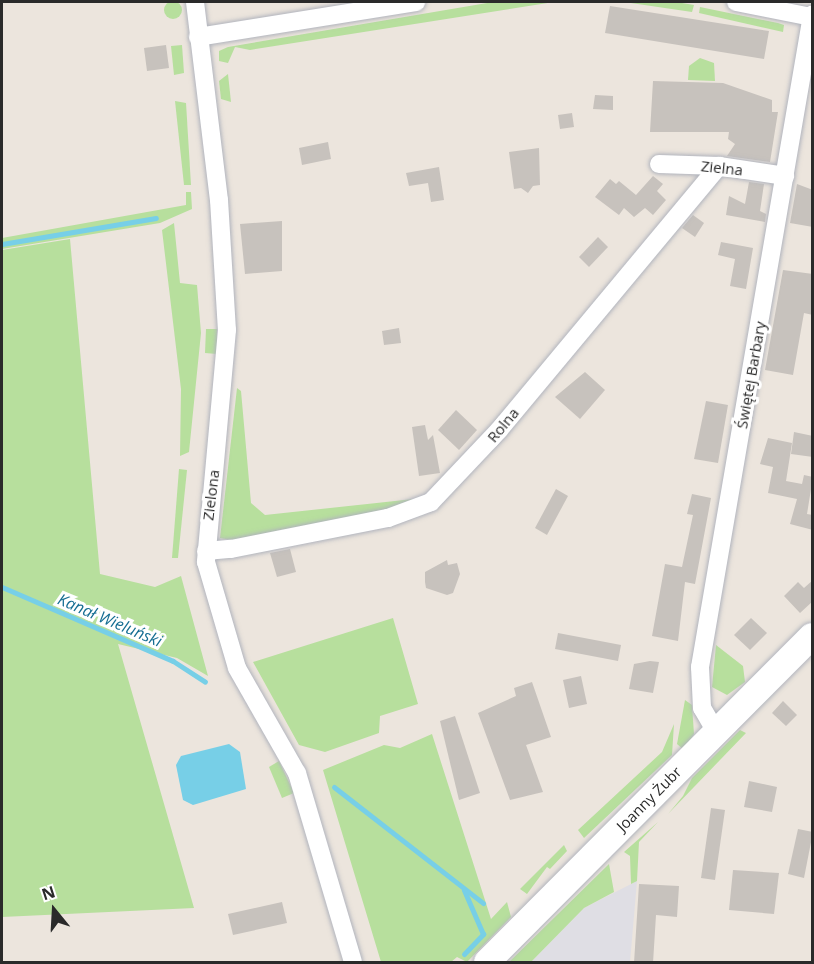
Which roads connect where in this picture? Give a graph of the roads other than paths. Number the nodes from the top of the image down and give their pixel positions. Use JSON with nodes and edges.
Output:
{"nodes":[{"id":1,"x":195,"y":2,"type":"edge"},
{"id":2,"x":416,"y":2,"type":"edge"},
{"id":3,"x":736,"y":2,"type":"edge"},
{"id":4,"x":812,"y":16,"type":"edge"},
{"id":5,"x":198,"y":37,"type":"junction"},
{"id":6,"x":659,"y":164,"type":"dead end"},
{"id":7,"x":718,"y":166,"type":"junction"},
{"id":8,"x":786,"y":176,"type":"junction"},
{"id":9,"x":206,"y":551,"type":"junction"},
{"id":10,"x":813,"y":636,"type":"edge"},
{"id":11,"x":716,"y":732,"type":"junction"},
{"id":12,"x":353,"y":963,"type":"edge"},
{"id":13,"x":487,"y":963,"type":"edge"}],
"edges":[{"from":1,"to":5,"type":"street","name":"Zielona"},
{"from":2,"to":5,"type":"street"},
{"from":3,"to":4,"type":"street"},
{"from":4,"to":8,"type":"street","name":"Świętej Barbary"},
{"from":5,"to":9,"type":"street","name":"Zielona"},
{"from":6,"to":7,"type":"street","name":"Zielna"},
{"from":7,"to":8,"type":"street","name":"Zielna"},
{"from":7,"to":9,"type":"street","name":"Rolna"},
{"from":8,"to":11,"type":"street","name":"Świętej Barbary"},
{"from":9,"to":12,"type":"street","name":"Zielona"},
{"from":10,"to":11,"type":"street","name":"Joanny Żubr"},
{"from":11,"to":13,"type":"street","name":"Joanny Żubr"}]}
